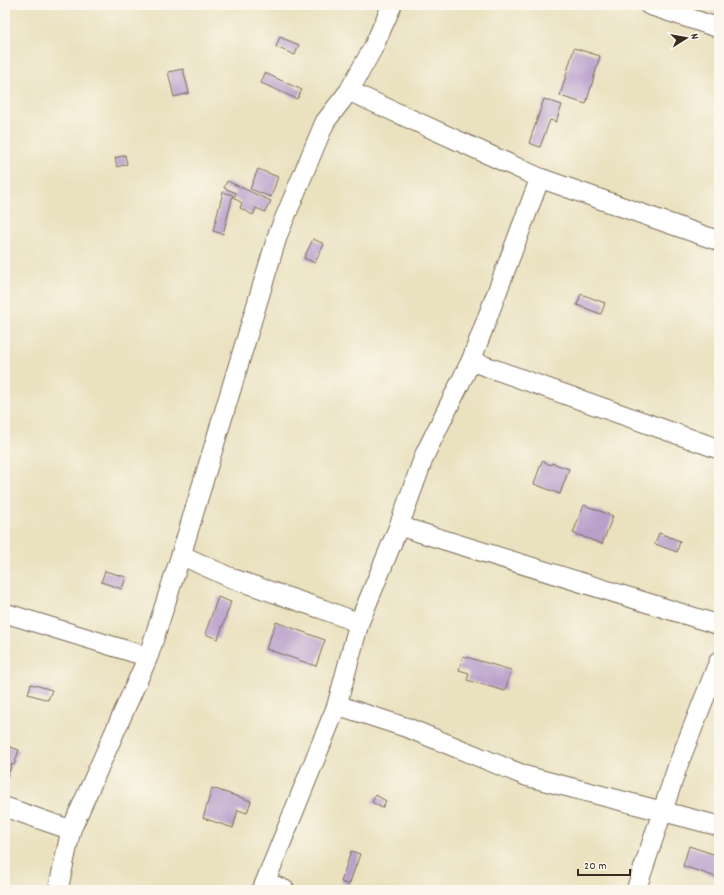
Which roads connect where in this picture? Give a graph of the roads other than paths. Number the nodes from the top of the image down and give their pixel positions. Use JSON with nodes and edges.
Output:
{"nodes":[{"id":1,"x":392,"y":5,"type":"edge"},
{"id":2,"x":649,"y":5,"type":"edge"},
{"id":3,"x":719,"y":28,"type":"edge"},
{"id":4,"x":350,"y":92,"type":"junction"},
{"id":5,"x":540,"y":178,"type":"junction"},
{"id":6,"x":719,"y":241,"type":"edge"},
{"id":7,"x":471,"y":361,"type":"junction"},
{"id":8,"x":719,"y":449,"type":"edge"},
{"id":9,"x":399,"y":526,"type":"junction"},
{"id":10,"x":181,"y":555,"type":"junction"},
{"id":11,"x":5,"y":613,"type":"edge"},
{"id":12,"x":359,"y":623,"type":"junction"},
{"id":13,"x":719,"y":624,"type":"edge"},
{"id":14,"x":148,"y":658,"type":"junction"},
{"id":15,"x":719,"y":661,"type":"edge"},
{"id":16,"x":337,"y":705,"type":"junction"},
{"id":17,"x":5,"y":806,"type":"edge"},
{"id":18,"x":663,"y":811,"type":"junction"},
{"id":19,"x":719,"y":826,"type":"edge"},
{"id":20,"x":71,"y":830,"type":"junction"},
{"id":21,"x":264,"y":886,"type":"edge"},
{"id":22,"x":58,"y":890,"type":"edge"},
{"id":23,"x":285,"y":890,"type":"edge"},
{"id":24,"x":636,"y":890,"type":"edge"}],
"edges":[{"from":1,"to":4,"type":"street"},
{"from":2,"to":3,"type":"street"},
{"from":4,"to":5,"type":"street"},
{"from":4,"to":10,"type":"street"},
{"from":5,"to":6,"type":"street"},
{"from":5,"to":7,"type":"street"},
{"from":7,"to":8,"type":"street"},
{"from":7,"to":9,"type":"street"},
{"from":9,"to":12,"type":"street"},
{"from":9,"to":13,"type":"street"},
{"from":10,"to":12,"type":"street"},
{"from":10,"to":14,"type":"street"},
{"from":11,"to":14,"type":"street"},
{"from":12,"to":16,"type":"street"},
{"from":14,"to":20,"type":"street"},
{"from":15,"to":18,"type":"street"},
{"from":16,"to":18,"type":"street"},
{"from":16,"to":21,"type":"street"},
{"from":17,"to":20,"type":"street"},
{"from":18,"to":19,"type":"street"},
{"from":18,"to":24,"type":"street"},
{"from":20,"to":22,"type":"street"},
{"from":21,"to":23,"type":"street"}]}
